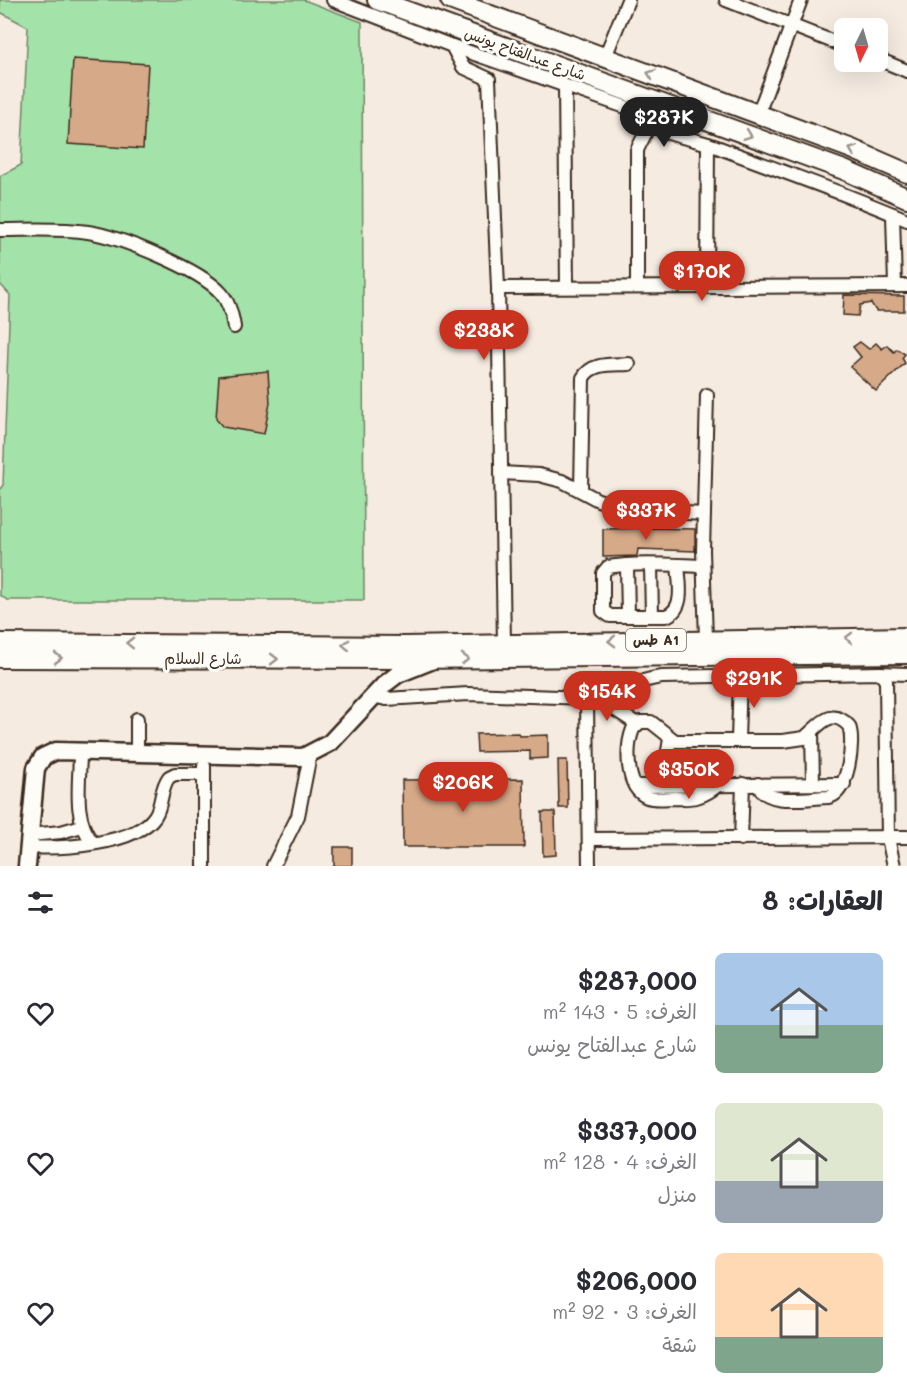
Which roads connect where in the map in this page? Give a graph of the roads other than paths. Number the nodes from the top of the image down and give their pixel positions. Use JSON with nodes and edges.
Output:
{"nodes":[{"id":1,"x":333,"y":0,"type":"edge"},
{"id":2,"x":377,"y":0,"type":"edge"},
{"id":3,"x":628,"y":0,"type":"edge"},
{"id":4,"x":726,"y":0,"type":"edge"},
{"id":5,"x":801,"y":0,"type":"edge"},
{"id":6,"x":458,"y":1,"type":"edge"},
{"id":7,"x":790,"y":25,"type":"junction"},
{"id":8,"x":834,"y":42,"type":"edge"},
{"id":9,"x":452,"y":46,"type":"junction"},
{"id":10,"x":605,"y":57,"type":"junction"},
{"id":11,"x":888,"y":64,"type":"edge"},
{"id":12,"x":907,"y":71,"type":"edge"},
{"id":13,"x":565,"y":87,"type":"junction"},
{"id":14,"x":758,"y":114,"type":"junction"},
{"id":15,"x":649,"y":126,"type":"junction"},
{"id":16,"x":708,"y":144,"type":"junction"},
{"id":17,"x":907,"y":173,"type":"edge"},
{"id":18,"x":907,"y":198,"type":"edge"},
{"id":19,"x":893,"y":214,"type":"junction"},
{"id":20,"x":907,"y":220,"type":"edge"},
{"id":21,"x":0,"y":230,"type":"edge"},
{"id":22,"x":901,"y":286,"type":"edge"},
{"id":23,"x":567,"y":287,"type":"junction"},
{"id":24,"x":637,"y":287,"type":"junction"},
{"id":25,"x":707,"y":287,"type":"junction"},
{"id":26,"x":498,"y":288,"type":"junction"},
{"id":27,"x":234,"y":327,"type":"dead end"},
{"id":28,"x":629,"y":364,"type":"dead end"},
{"id":29,"x":707,"y":395,"type":"dead end"},
{"id":30,"x":501,"y":473,"type":"junction"},
{"id":31,"x":581,"y":490,"type":"junction"},
{"id":32,"x":704,"y":514,"type":"junction"},
{"id":33,"x":678,"y":565,"type":"junction"},
{"id":34,"x":627,"y":566,"type":"junction"},
{"id":35,"x":651,"y":566,"type":"junction"},
{"id":36,"x":704,"y":566,"type":"junction"},
{"id":37,"x":628,"y":616,"type":"junction"},
{"id":38,"x":652,"y":616,"type":"junction"},
{"id":39,"x":907,"y":637,"type":"edge"},
{"id":40,"x":706,"y":639,"type":"junction"},
{"id":41,"x":0,"y":643,"type":"edge"},
{"id":42,"x":504,"y":643,"type":"junction"},
{"id":43,"x":405,"y":652,"type":"junction"},
{"id":44,"x":907,"y":654,"type":"edge"},
{"id":45,"x":0,"y":658,"type":"edge"},
{"id":46,"x":436,"y":659,"type":"junction"},
{"id":47,"x":880,"y":673,"type":"junction"},
{"id":48,"x":907,"y":674,"type":"edge"},
{"id":49,"x":740,"y":676,"type":"junction"},
{"id":50,"x":372,"y":696,"type":"junction"},
{"id":51,"x":600,"y":696,"type":"junction"},
{"id":52,"x":587,"y":699,"type":"junction"},
{"id":53,"x":137,"y":719,"type":"dead end"},
{"id":54,"x":637,"y":724,"type":"junction"},
{"id":55,"x":812,"y":732,"type":"junction"},
{"id":56,"x":670,"y":739,"type":"junction"},
{"id":57,"x":738,"y":740,"type":"junction"},
{"id":58,"x":81,"y":752,"type":"junction"},
{"id":59,"x":137,"y":752,"type":"junction"},
{"id":60,"x":205,"y":753,"type":"junction"},
{"id":61,"x":310,"y":755,"type":"junction"},
{"id":62,"x":204,"y":774,"type":"junction"},
{"id":63,"x":813,"y":783,"type":"junction"},
{"id":64,"x":743,"y":784,"type":"junction"},
{"id":65,"x":758,"y":784,"type":"junction"},
{"id":66,"x":844,"y":784,"type":"junction"},
{"id":67,"x":669,"y":785,"type":"junction"},
{"id":68,"x":718,"y":785,"type":"junction"},
{"id":69,"x":635,"y":786,"type":"junction"},
{"id":70,"x":82,"y":826,"type":"junction"},
{"id":71,"x":907,"y":837,"type":"edge"},
{"id":72,"x":589,"y":838,"type":"junction"},
{"id":73,"x":888,"y":838,"type":"junction"},
{"id":74,"x":741,"y":839,"type":"junction"},
{"id":75,"x":29,"y":841,"type":"junction"},
{"id":76,"x":93,"y":843,"type":"junction"},
{"id":77,"x":27,"y":866,"type":"edge"},
{"id":78,"x":204,"y":866,"type":"edge"},
{"id":79,"x":273,"y":866,"type":"edge"},
{"id":80,"x":589,"y":866,"type":"edge"},
{"id":81,"x":894,"y":866,"type":"edge"}],
"edges":[{"from":1,"to":9,"type":"street"},
{"from":2,"to":18,"type":"highway","name":"شارع عبدالفتاح يونس","one_way":true},
{"from":3,"to":10,"type":"street"},
{"from":4,"to":7,"type":"street"},
{"from":5,"to":7,"type":"street"},
{"from":6,"to":10,"type":"highway","name":"شارع عبدالفتاح يونس"},
{"from":7,"to":8,"type":"street"},
{"from":7,"to":14,"type":"street"},
{"from":9,"to":13,"type":"street"},
{"from":9,"to":26,"type":"street"},
{"from":14,"to":10,"type":"highway","name":"شارع عبدالفتاح يونس","one_way":true},
{"from":11,"to":12,"type":"street"},
{"from":13,"to":15,"type":"street"},
{"from":13,"to":23,"type":"street"},
{"from":17,"to":14,"type":"highway","name":"شارع عبدالفتاح يونس","one_way":true},
{"from":15,"to":16,"type":"street"},
{"from":15,"to":24,"type":"street"},
{"from":16,"to":19,"type":"street"},
{"from":16,"to":25,"type":"street"},
{"from":19,"to":20,"type":"street"},
{"from":19,"to":22,"type":"street"},
{"from":21,"to":27,"type":"street"},
{"from":22,"to":25,"type":"street"},
{"from":23,"to":24,"type":"street"},
{"from":23,"to":26,"type":"street"},
{"from":24,"to":25,"type":"street"},
{"from":26,"to":30,"type":"street"},
{"from":28,"to":31,"type":"street"},
{"from":29,"to":32,"type":"street"},
{"from":30,"to":31,"type":"street"},
{"from":30,"to":42,"type":"street"},
{"from":31,"to":32,"type":"street"},
{"from":32,"to":36,"type":"street"},
{"from":33,"to":35,"type":"street"},
{"from":33,"to":36,"type":"street"},
{"from":33,"to":38,"type":"street"},
{"from":34,"to":35,"type":"street"},
{"from":34,"to":37,"type":"street"},
{"from":34,"to":37,"type":"street"},
{"from":35,"to":38,"type":"street"},
{"from":36,"to":40,"type":"street"},
{"from":37,"to":38,"type":"street"},
{"from":39,"to":40,"type":"highway","number":"طس A1","one_way":true},
{"from":40,"to":42,"type":"highway","number":"طس A1","one_way":true},
{"from":43,"to":41,"type":"highway","name":"شارع السلام","number":"طس A1","one_way":true},
{"from":42,"to":43,"type":"highway","number":"طس A1"},
{"from":45,"to":43,"type":"highway","name":"شارع السلام","number":"طس A1","one_way":true},
{"from":43,"to":46,"type":"highway","number":"طس A1"},
{"from":46,"to":44,"type":"highway","number":"طس A1","one_way":true},
{"from":46,"to":50,"type":"main road"},
{"from":47,"to":48,"type":"street"},
{"from":47,"to":49,"type":"street"},
{"from":47,"to":73,"type":"street"},
{"from":49,"to":51,"type":"street"},
{"from":49,"to":57,"type":"street"},
{"from":50,"to":52,"type":"street"},
{"from":50,"to":61,"type":"main road"},
{"from":51,"to":52,"type":"street"},
{"from":51,"to":54,"type":"street"},
{"from":52,"to":72,"type":"street"},
{"from":53,"to":59,"type":"street"},
{"from":54,"to":56,"type":"street"},
{"from":54,"to":69,"type":"street"},
{"from":55,"to":57,"type":"street"},
{"from":55,"to":63,"type":"street"},
{"from":55,"to":66,"type":"street"},
{"from":56,"to":57,"type":"street"},
{"from":56,"to":67,"type":"street"},
{"from":58,"to":59,"type":"main road"},
{"from":58,"to":70,"type":"street"},
{"from":58,"to":75,"type":"main road"},
{"from":59,"to":60,"type":"main road"},
{"from":60,"to":61,"type":"main road"},
{"from":60,"to":62,"type":"street"},
{"from":61,"to":79,"type":"street"},
{"from":62,"to":76,"type":"street"},
{"from":62,"to":78,"type":"street"},
{"from":63,"to":65,"type":"street"},
{"from":63,"to":66,"type":"street"},
{"from":64,"to":65,"type":"street"},
{"from":64,"to":68,"type":"street"},
{"from":64,"to":74,"type":"street"},
{"from":65,"to":66,"type":"street"},
{"from":67,"to":68,"type":"street"},
{"from":67,"to":69,"type":"street"},
{"from":68,"to":69,"type":"street"},
{"from":70,"to":75,"type":"street"},
{"from":70,"to":76,"type":"street"},
{"from":71,"to":73,"type":"street"},
{"from":72,"to":74,"type":"street"},
{"from":72,"to":80,"type":"street"},
{"from":73,"to":74,"type":"street"},
{"from":73,"to":81,"type":"street"},
{"from":75,"to":76,"type":"street"},
{"from":75,"to":77,"type":"main road"}]}
